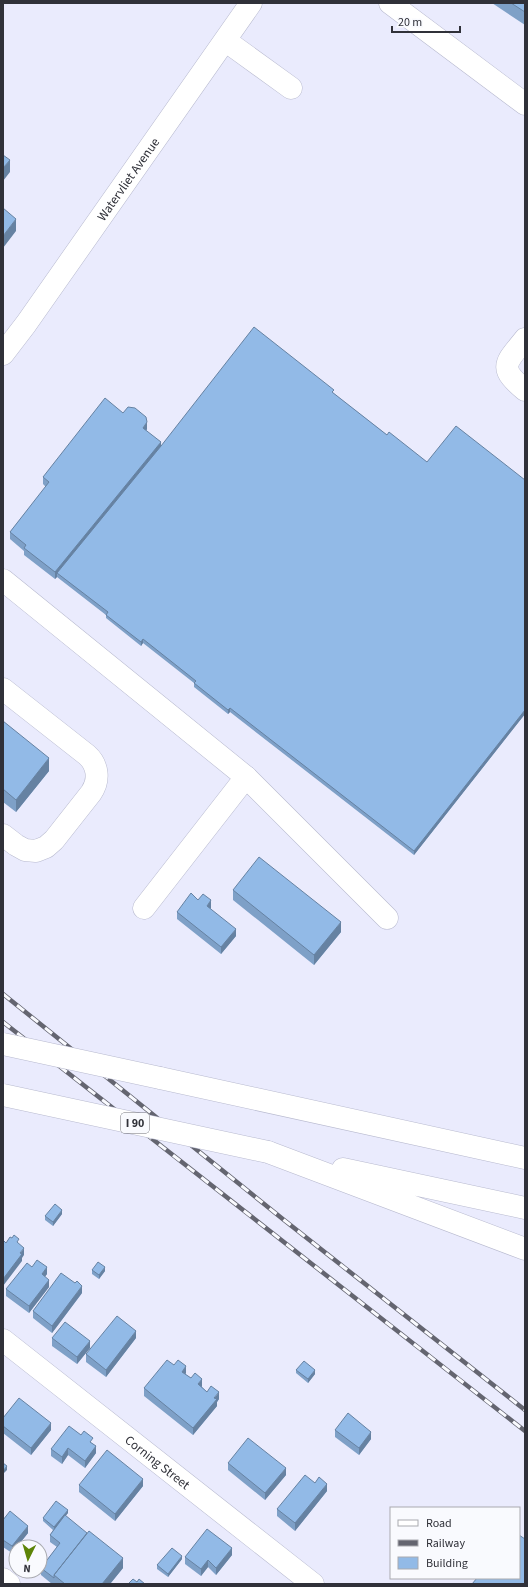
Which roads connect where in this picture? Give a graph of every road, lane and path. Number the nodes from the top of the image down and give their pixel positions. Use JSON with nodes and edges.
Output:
{"nodes":[{"id":1,"x":251,"y":3,"type":"edge"},
{"id":2,"x":390,"y":3,"type":"edge"},
{"id":3,"x":226,"y":41,"type":"junction"},
{"id":4,"x":291,"y":88,"type":"dead end"},
{"id":5,"x":525,"y":104,"type":"edge"},
{"id":6,"x":525,"y":339,"type":"edge"},
{"id":7,"x":3,"y":354,"type":"edge"},
{"id":8,"x":525,"y":390,"type":"edge"},
{"id":9,"x":3,"y":580,"type":"edge"},
{"id":10,"x":3,"y":689,"type":"edge"},
{"id":11,"x":246,"y":777,"type":"junction"},
{"id":12,"x":3,"y":835,"type":"edge"},
{"id":13,"x":144,"y":908,"type":"dead end"},
{"id":14,"x":387,"y":918,"type":"dead end"},
{"id":15,"x":3,"y":1044,"type":"edge"},
{"id":16,"x":3,"y":1095,"type":"edge"},
{"id":17,"x":353,"y":1121,"type":"junction"},
{"id":18,"x":525,"y":1148,"type":"edge"},
{"id":19,"x":268,"y":1152,"type":"junction"},
{"id":20,"x":525,"y":1158,"type":"edge"},
{"id":21,"x":525,"y":1208,"type":"edge"},
{"id":22,"x":525,"y":1249,"type":"edge"},
{"id":23,"x":6,"y":1350,"type":"edge"},
{"id":24,"x":3,"y":1579,"type":"edge"},
{"id":25,"x":9,"y":1584,"type":"edge"},
{"id":26,"x":313,"y":1584,"type":"edge"}],
"edges":[{"from":1,"to":3,"type":"main road","name":"Watervliet Avenue"},
{"from":2,"to":5,"type":"main road"},
{"from":3,"to":4,"type":"main road"},
{"from":3,"to":7,"type":"main road","name":"Watervliet Avenue"},
{"from":6,"to":8,"type":"main road"},
{"from":9,"to":11,"type":"main road"},
{"from":10,"to":12,"type":"main road"},
{"from":11,"to":13,"type":"main road"},
{"from":11,"to":14,"type":"main road"},
{"from":15,"to":17,"type":"main road","bridge":true},
{"from":16,"to":19,"type":"main road","number":"I 90","bridge":true},
{"from":17,"to":18,"type":"main road"},
{"from":17,"to":20,"type":"main road"},
{"from":19,"to":21,"type":"main road","number":"I 90"},
{"from":19,"to":22,"type":"main road"},
{"from":23,"to":26,"type":"main road","name":"Corning Street"},
{"from":24,"to":25,"type":"main road"}]}
